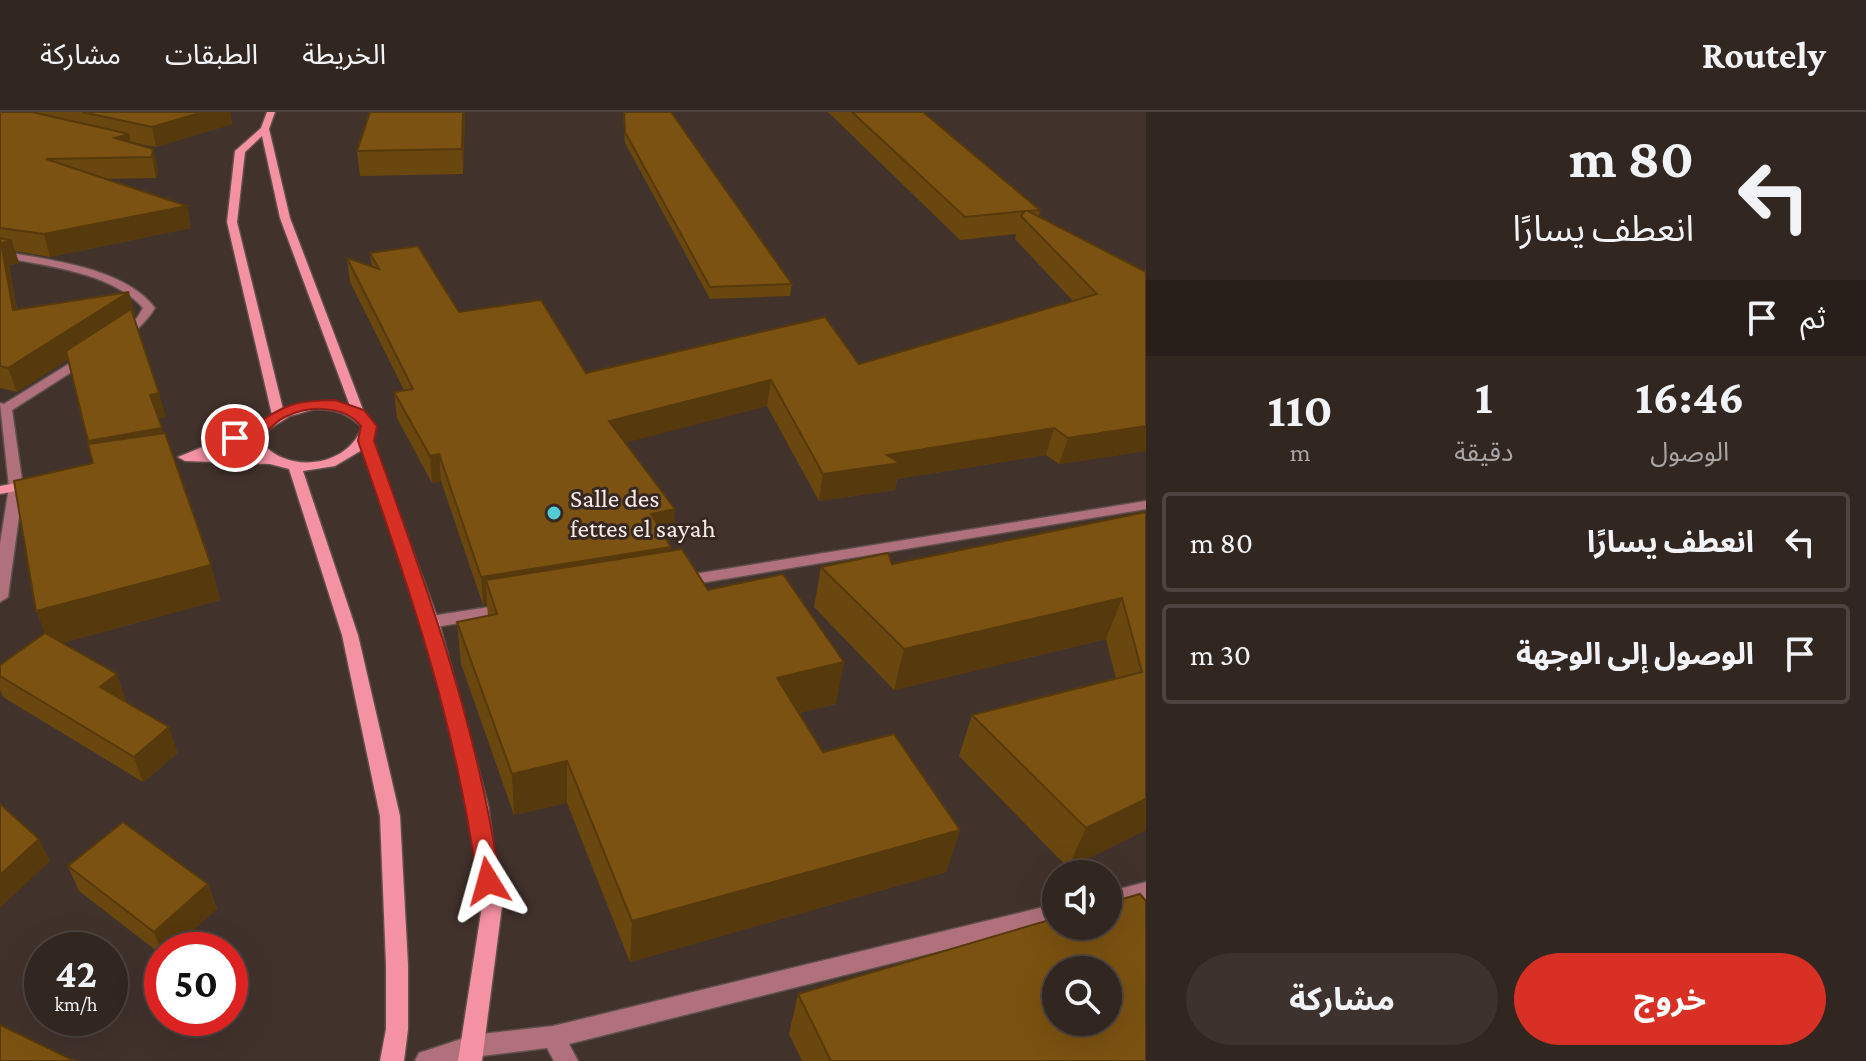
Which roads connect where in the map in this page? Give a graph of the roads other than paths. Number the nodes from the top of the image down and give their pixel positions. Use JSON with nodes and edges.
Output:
{"nodes":[{"id":1,"x":271,"y":112,"type":"edge"},
{"id":2,"x":265,"y":129,"type":"junction"},
{"id":3,"x":0,"y":254,"type":"edge"},
{"id":4,"x":107,"y":343,"type":"edge"},
{"id":5,"x":95,"y":351,"type":"edge"},
{"id":6,"x":3,"y":408,"type":"edge"},
{"id":7,"x":359,"y":413,"type":"junction"},
{"id":8,"x":278,"y":414,"type":"junction"},
{"id":9,"x":259,"y":429,"type":"junction"},
{"id":10,"x":366,"y":441,"type":"junction"},
{"id":11,"x":270,"y":460,"type":"junction"},
{"id":12,"x":295,"y":467,"type":"junction"},
{"id":13,"x":47,"y":481,"type":"edge"},
{"id":14,"x":16,"y":487,"type":"junction"},
{"id":15,"x":0,"y":490,"type":"edge"},
{"id":16,"x":1146,"y":505,"type":"edge"},
{"id":17,"x":664,"y":584,"type":"edge"},
{"id":18,"x":0,"y":597,"type":"edge"},
{"id":19,"x":524,"y":607,"type":"edge"},
{"id":20,"x":431,"y":622,"type":"junction"},
{"id":21,"x":1146,"y":891,"type":"edge"},
{"id":22,"x":1122,"y":897,"type":"edge"},
{"id":23,"x":1042,"y":916,"type":"edge"},
{"id":24,"x":553,"y":1037,"type":"junction"},
{"id":25,"x":472,"y":1053,"type":"edge"},
{"id":26,"x":392,"y":1061,"type":"edge"},
{"id":27,"x":427,"y":1061,"type":"edge"},
{"id":28,"x":566,"y":1061,"type":"edge"}],
"edges":[{"from":1,"to":2,"type":"main road"},
{"from":2,"to":7,"type":"main road"},
{"from":2,"to":8,"type":"main road"},
{"from":3,"to":4,"type":"street"},
{"from":5,"to":6,"type":"street"},
{"from":6,"to":14,"type":"street"},
{"from":7,"to":8,"type":"main road"},
{"from":7,"to":10,"type":"main road"},
{"from":8,"to":9,"type":"main road"},
{"from":9,"to":11,"type":"main road"},
{"from":9,"to":11,"type":"main road"},
{"from":10,"to":12,"type":"main road"},
{"from":10,"to":20,"type":"main road"},
{"from":11,"to":12,"type":"main road"},
{"from":12,"to":26,"type":"main road"},
{"from":13,"to":14,"type":"main road"},
{"from":14,"to":15,"type":"main road"},
{"from":14,"to":18,"type":"street"},
{"from":16,"to":17,"type":"street"},
{"from":19,"to":20,"type":"street"},
{"from":20,"to":25,"type":"main road"},
{"from":21,"to":22,"type":"street"},
{"from":23,"to":24,"type":"street"},
{"from":24,"to":25,"type":"street"},
{"from":24,"to":28,"type":"street"},
{"from":25,"to":27,"type":"street"}]}
